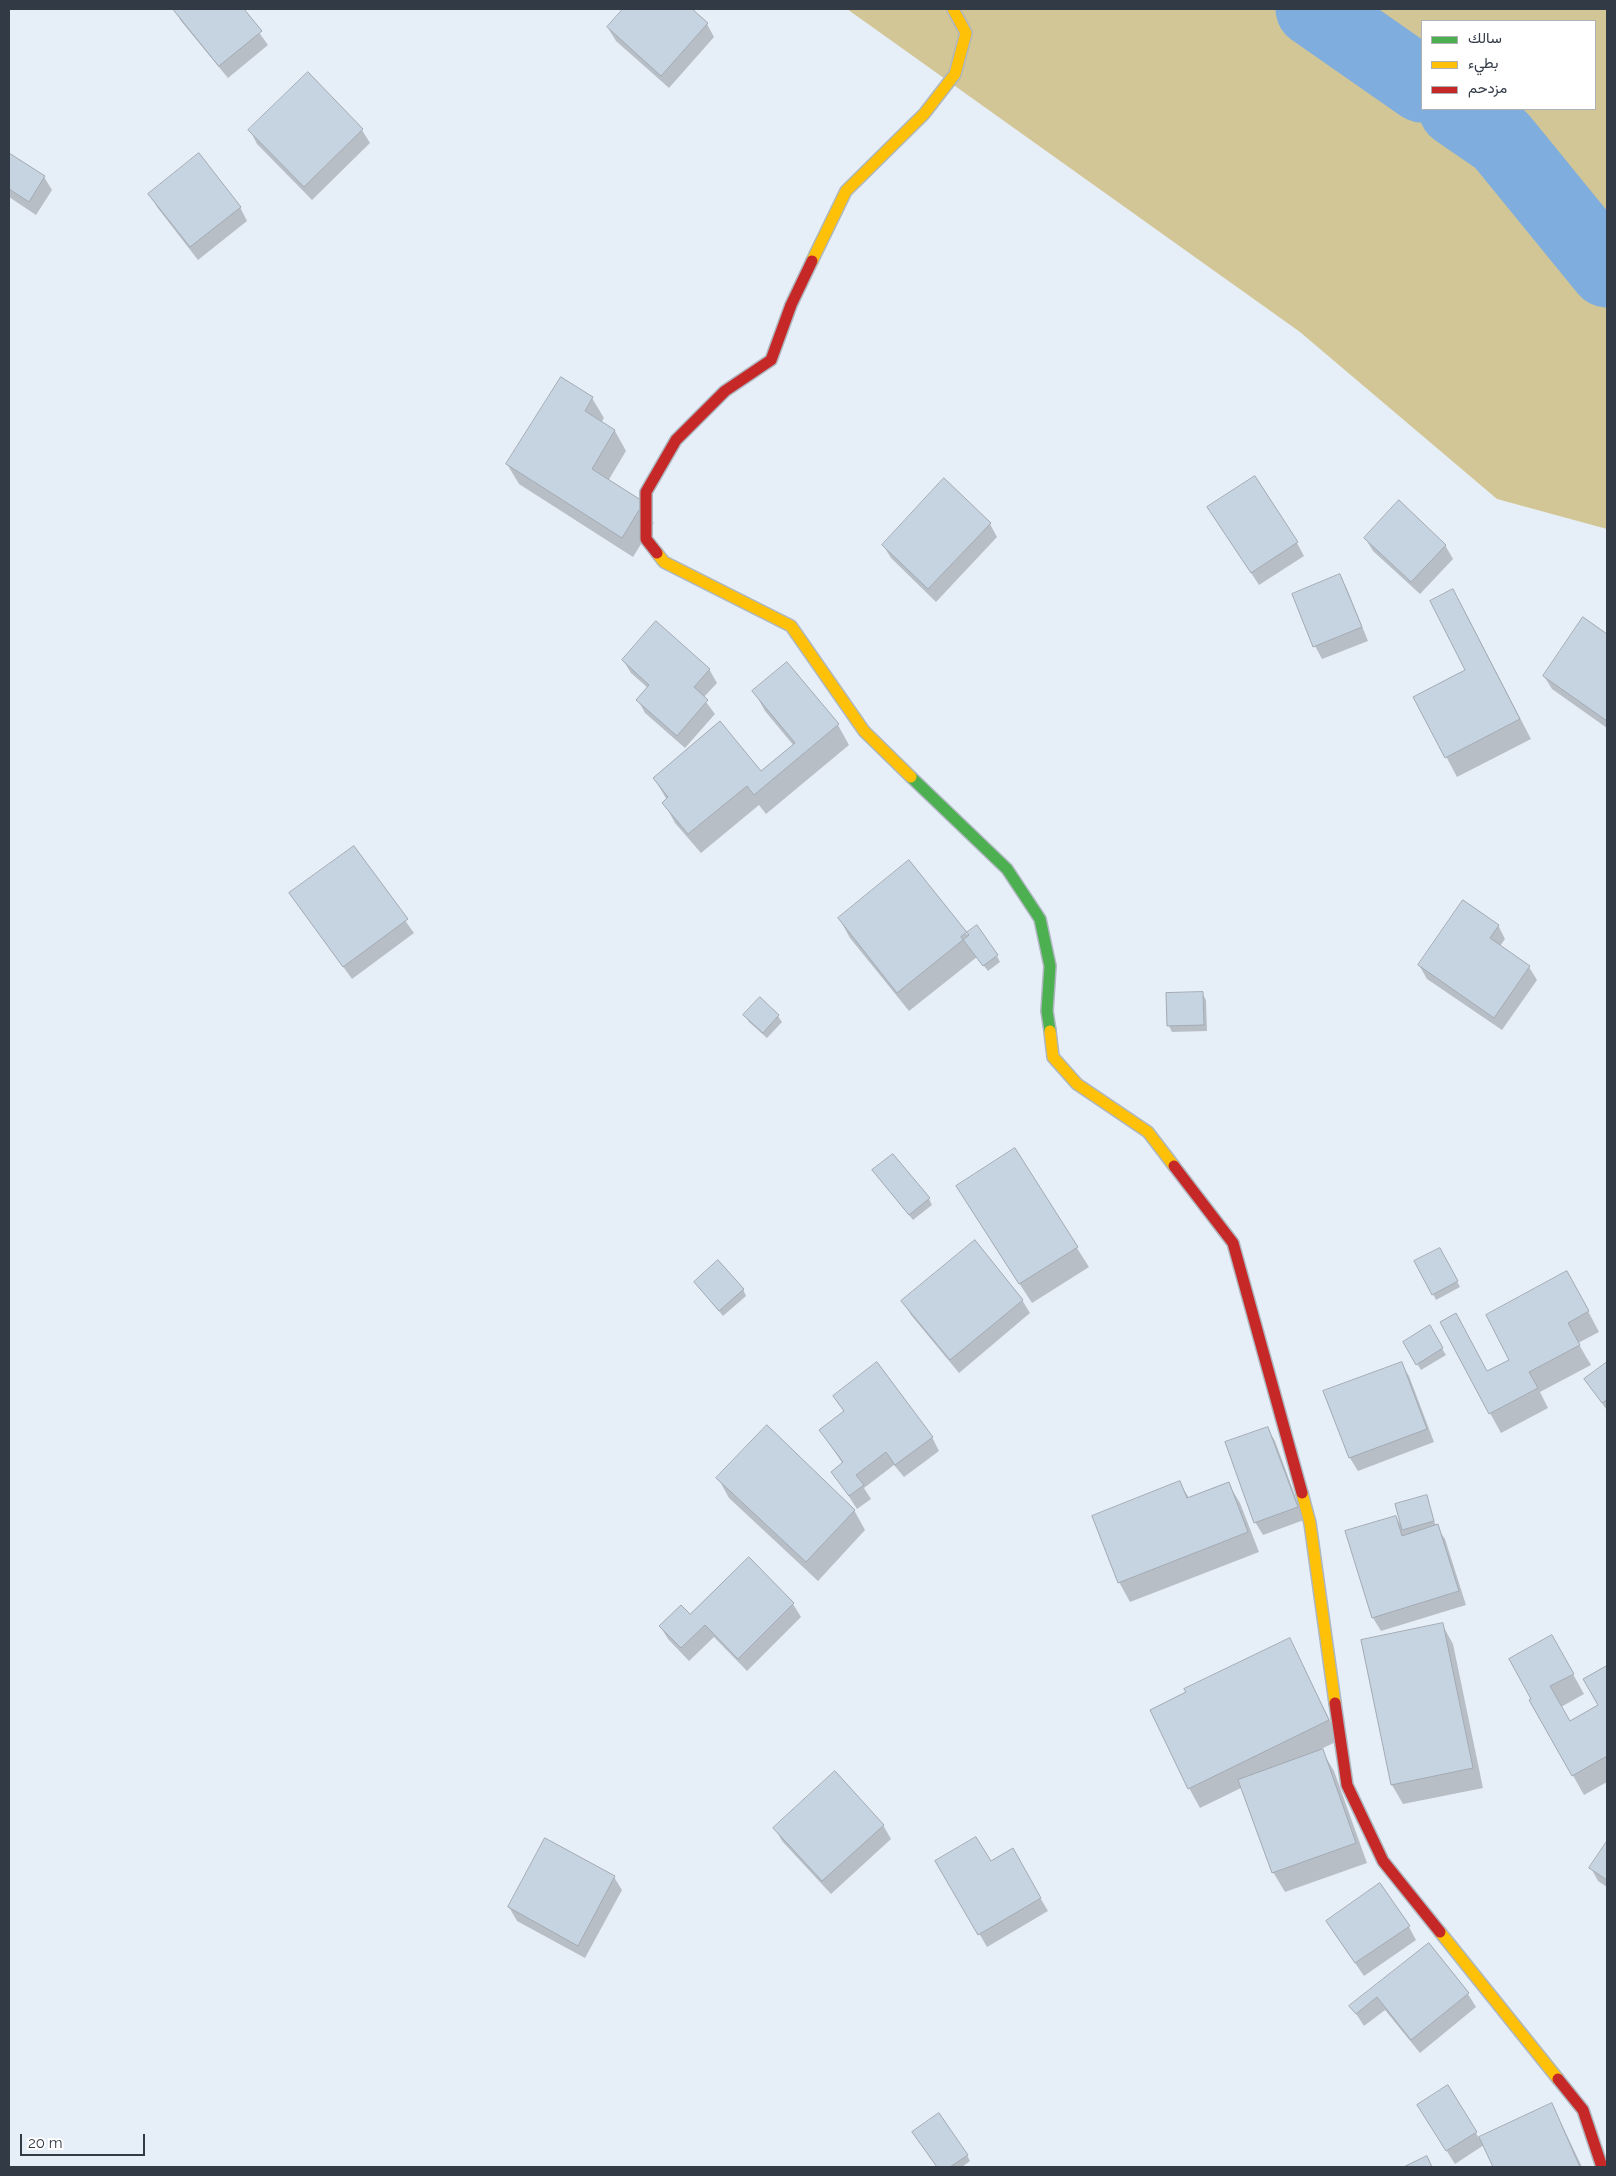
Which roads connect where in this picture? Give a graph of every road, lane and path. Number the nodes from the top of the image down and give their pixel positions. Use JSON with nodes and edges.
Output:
{"nodes":[{"id":1,"x":953,"y":9,"type":"edge"},
{"id":2,"x":1602,"y":2167,"type":"edge"}],
"edges":[{"from":1,"to":2,"type":"street"}]}
